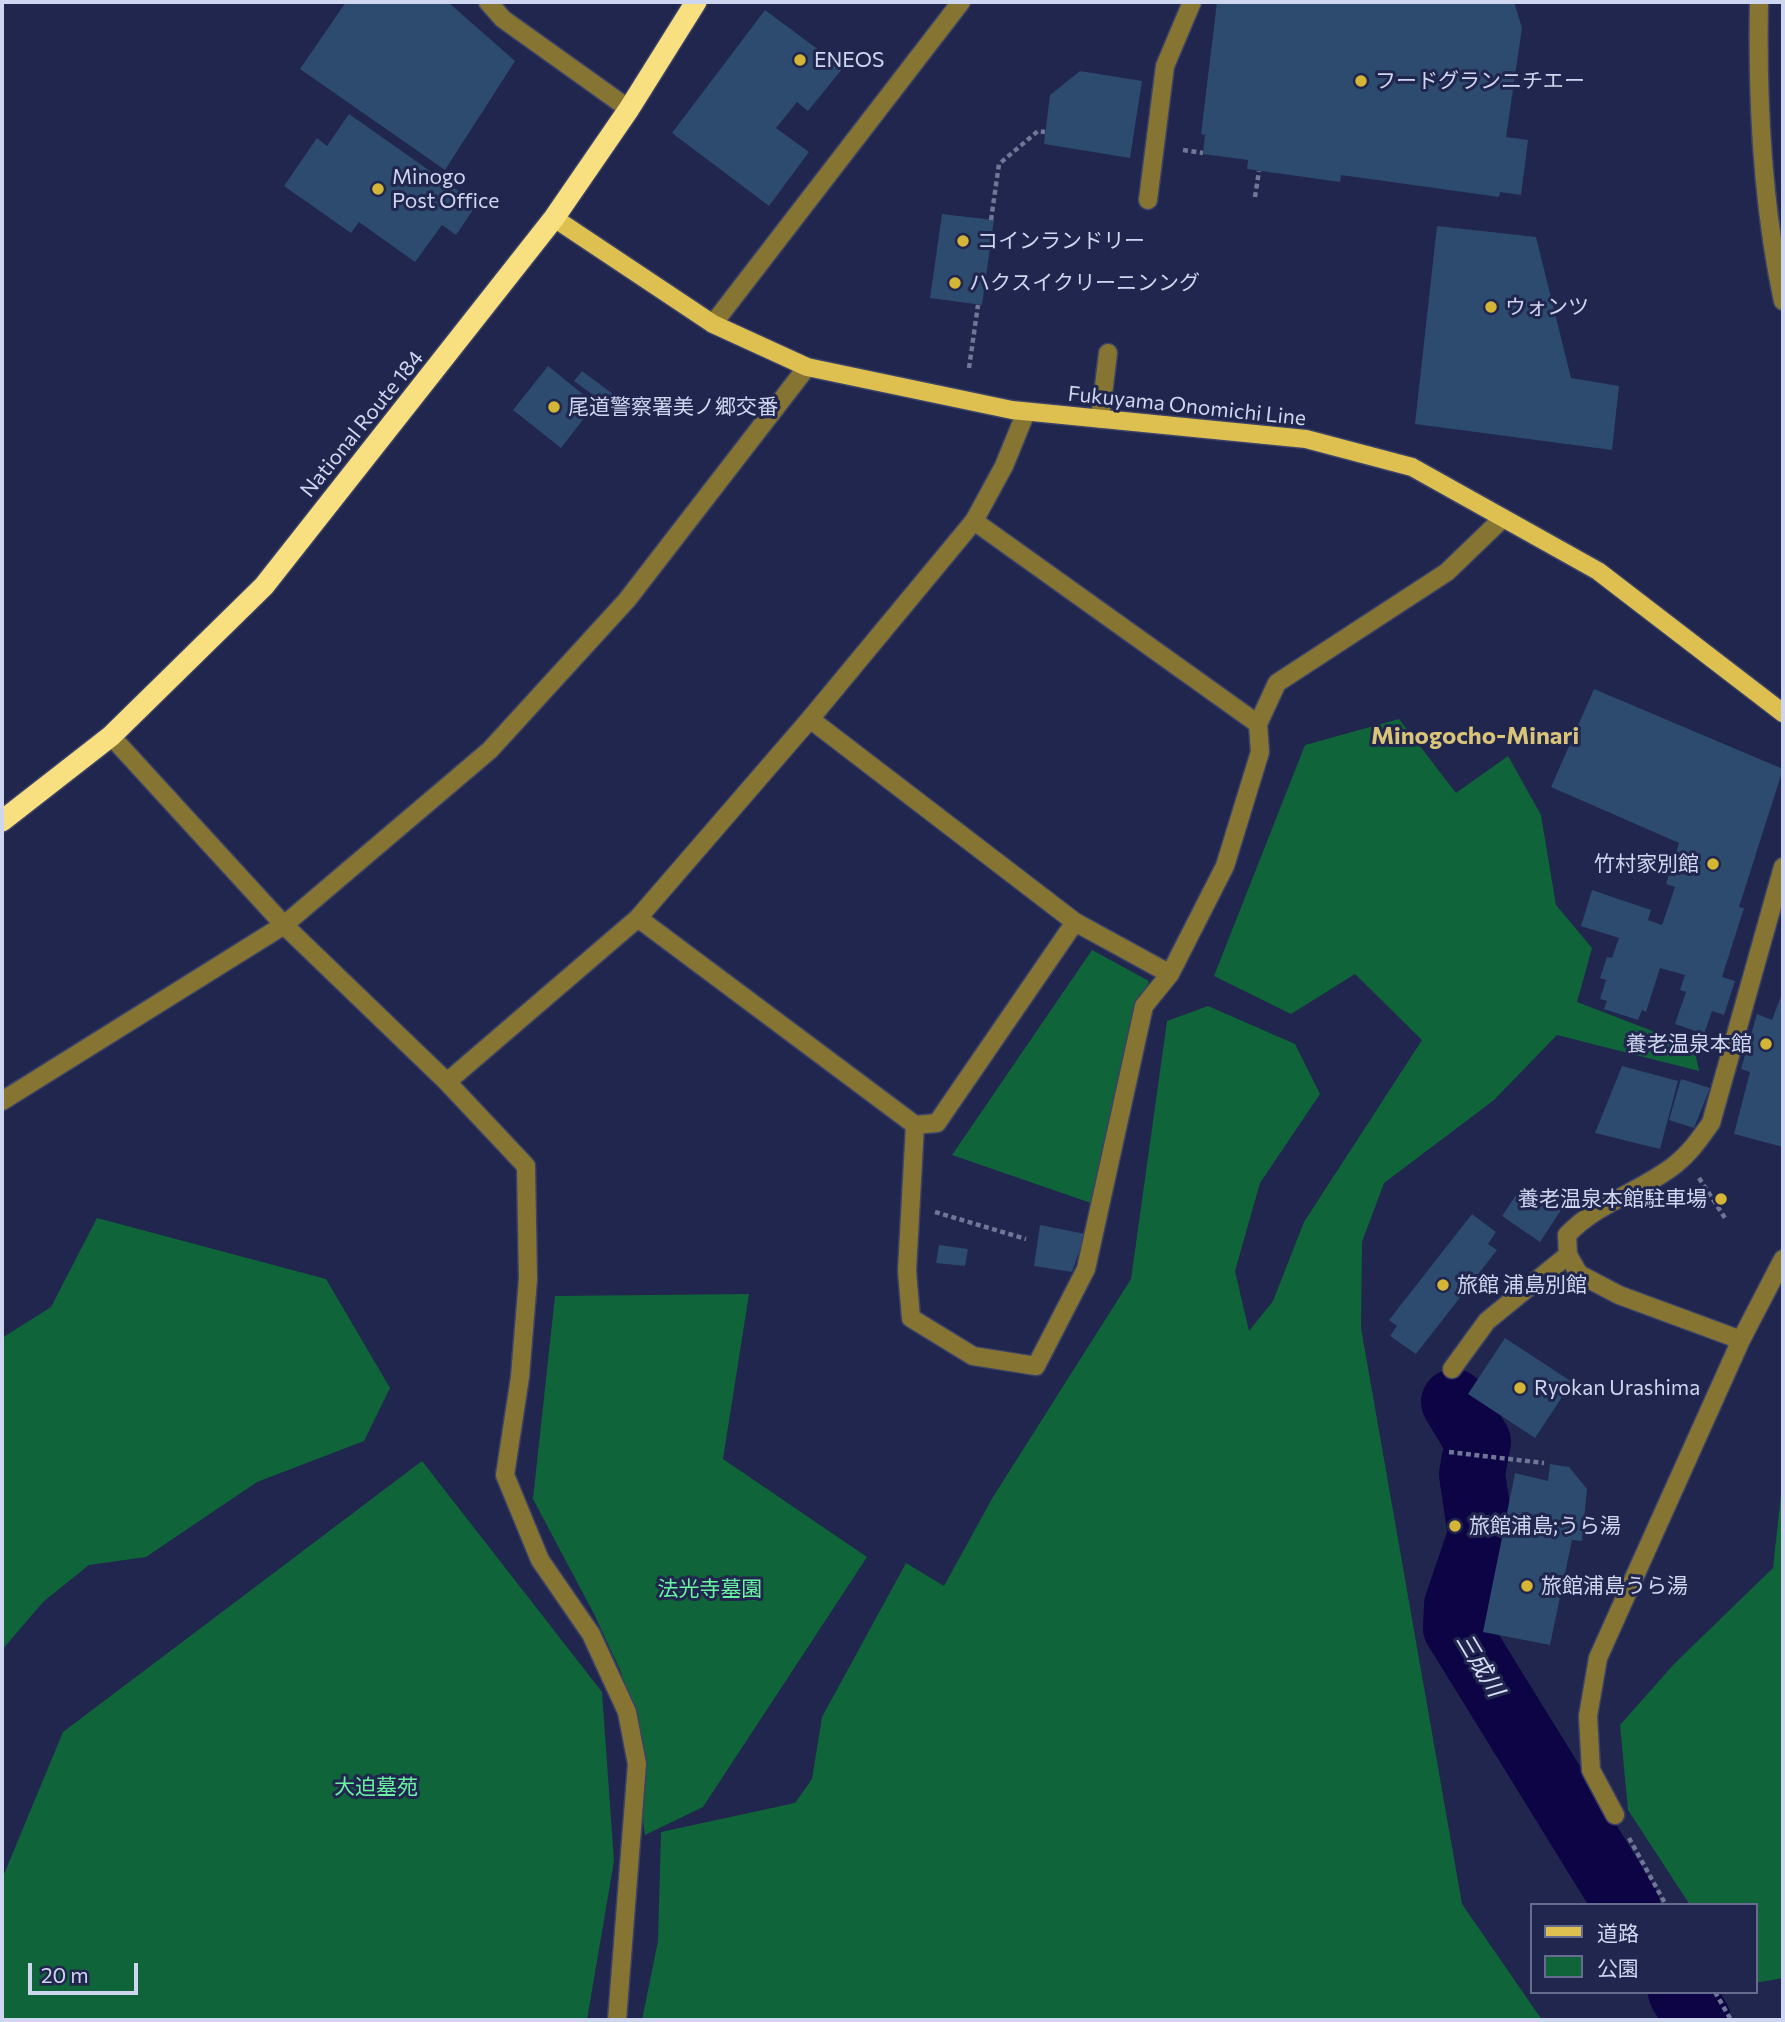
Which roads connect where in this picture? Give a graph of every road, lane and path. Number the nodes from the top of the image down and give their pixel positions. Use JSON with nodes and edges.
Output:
{"nodes":[{"id":1,"x":488,"y":2,"type":"edge"},
{"id":2,"x":696,"y":2,"type":"edge"},
{"id":3,"x":961,"y":2,"type":"edge"},
{"id":4,"x":1192,"y":2,"type":"edge"},
{"id":5,"x":1759,"y":2,"type":"edge"},
{"id":6,"x":629,"y":109,"type":"junction"},
{"id":7,"x":1045,"y":132,"type":"dead end"},
{"id":8,"x":1176,"y":149,"type":"dead end"},
{"id":9,"x":1203,"y":152,"type":"dead end"},
{"id":10,"x":1259,"y":171,"type":"dead end"},
{"id":11,"x":1255,"y":197,"type":"dead end"},
{"id":12,"x":1148,"y":200,"type":"dead end"},
{"id":13,"x":554,"y":218,"type":"junction"},
{"id":14,"x":991,"y":220,"type":"dead end"},
{"id":15,"x":1783,"y":301,"type":"edge"},
{"id":16,"x":978,"y":304,"type":"dead end"},
{"id":17,"x":713,"y":324,"type":"junction"},
{"id":18,"x":1108,"y":353,"type":"dead end"},
{"id":19,"x":807,"y":367,"type":"junction"},
{"id":20,"x":969,"y":368,"type":"dead end"},
{"id":21,"x":1026,"y":412,"type":"junction"},
{"id":22,"x":1100,"y":419,"type":"junction"},
{"id":23,"x":1503,"y":518,"type":"junction"},
{"id":24,"x":974,"y":521,"type":"junction"},
{"id":25,"x":1783,"y":713,"type":"edge"},
{"id":26,"x":810,"y":719,"type":"junction"},
{"id":27,"x":1258,"y":724,"type":"junction"},
{"id":28,"x":111,"y":736,"type":"junction"},
{"id":29,"x":2,"y":821,"type":"edge"},
{"id":30,"x":1783,"y":867,"type":"edge"},
{"id":31,"x":638,"y":918,"type":"junction"},
{"id":32,"x":1075,"y":922,"type":"junction"},
{"id":33,"x":284,"y":925,"type":"junction"},
{"id":34,"x":1170,"y":974,"type":"junction"},
{"id":35,"x":447,"y":1082,"type":"junction"},
{"id":36,"x":2,"y":1101,"type":"edge"},
{"id":37,"x":915,"y":1125,"type":"junction"},
{"id":38,"x":911,"y":1205,"type":"junction"},
{"id":39,"x":1026,"y":1239,"type":"dead end"},
{"id":40,"x":1568,"y":1255,"type":"junction"},
{"id":41,"x":1783,"y":1259,"type":"edge"},
{"id":42,"x":1741,"y":1340,"type":"junction"},
{"id":43,"x":1452,"y":1369,"type":"dead end"},
{"id":44,"x":1449,"y":1452,"type":"dead end"},
{"id":45,"x":1544,"y":1463,"type":"dead end"},
{"id":46,"x":1615,"y":1815,"type":"joint"},
{"id":47,"x":1665,"y":1903,"type":"edge"},
{"id":48,"x":1716,"y":1994,"type":"edge"},
{"id":49,"x":617,"y":2020,"type":"edge"},
{"id":50,"x":1731,"y":2020,"type":"edge"}],
"edges":[{"from":1,"to":6,"type":"street"},
{"from":2,"to":6,"type":"highway","name":"National Route 184"},
{"from":3,"to":17,"type":"street"},
{"from":4,"to":12,"type":"street"},
{"from":5,"to":15,"type":"street"},
{"from":6,"to":13,"type":"highway","name":"National Route 184"},
{"from":7,"to":14,"type":"path"},
{"from":8,"to":9,"type":"path"},
{"from":10,"to":11,"type":"path"},
{"from":13,"to":17,"type":"main road","name":"Fukuyama Onomichi Line"},
{"from":13,"to":28,"type":"highway","name":"National Route 184"},
{"from":16,"to":20,"type":"path"},
{"from":17,"to":19,"type":"main road","name":"Fukuyama Onomichi Line"},
{"from":18,"to":22,"type":"street"},
{"from":19,"to":21,"type":"main road","name":"Fukuyama Onomichi Line"},
{"from":19,"to":33,"type":"street"},
{"from":21,"to":22,"type":"main road","name":"Fukuyama Onomichi Line"},
{"from":21,"to":24,"type":"street"},
{"from":22,"to":23,"type":"main road","name":"Fukuyama Onomichi Line"},
{"from":23,"to":25,"type":"main road","name":"Fukuyama Onomichi Line"},
{"from":23,"to":27,"type":"street"},
{"from":24,"to":26,"type":"street"},
{"from":24,"to":27,"type":"street"},
{"from":26,"to":31,"type":"street"},
{"from":26,"to":32,"type":"street"},
{"from":27,"to":34,"type":"street"},
{"from":28,"to":29,"type":"highway","name":"National Route 184"},
{"from":28,"to":33,"type":"street"},
{"from":30,"to":40,"type":"street"},
{"from":31,"to":35,"type":"street"},
{"from":31,"to":37,"type":"street"},
{"from":32,"to":34,"type":"street"},
{"from":32,"to":37,"type":"street"},
{"from":33,"to":35,"type":"street"},
{"from":33,"to":36,"type":"street"},
{"from":34,"to":38,"type":"street"},
{"from":35,"to":49,"type":"street"},
{"from":37,"to":38,"type":"street"},
{"from":38,"to":39,"type":"path"},
{"from":40,"to":42,"type":"street"},
{"from":40,"to":43,"type":"street"},
{"from":41,"to":42,"type":"street"},
{"from":42,"to":46,"type":"street"},
{"from":44,"to":45,"type":"path"},
{"from":46,"to":47,"type":"path"},
{"from":48,"to":50,"type":"path"}]}
